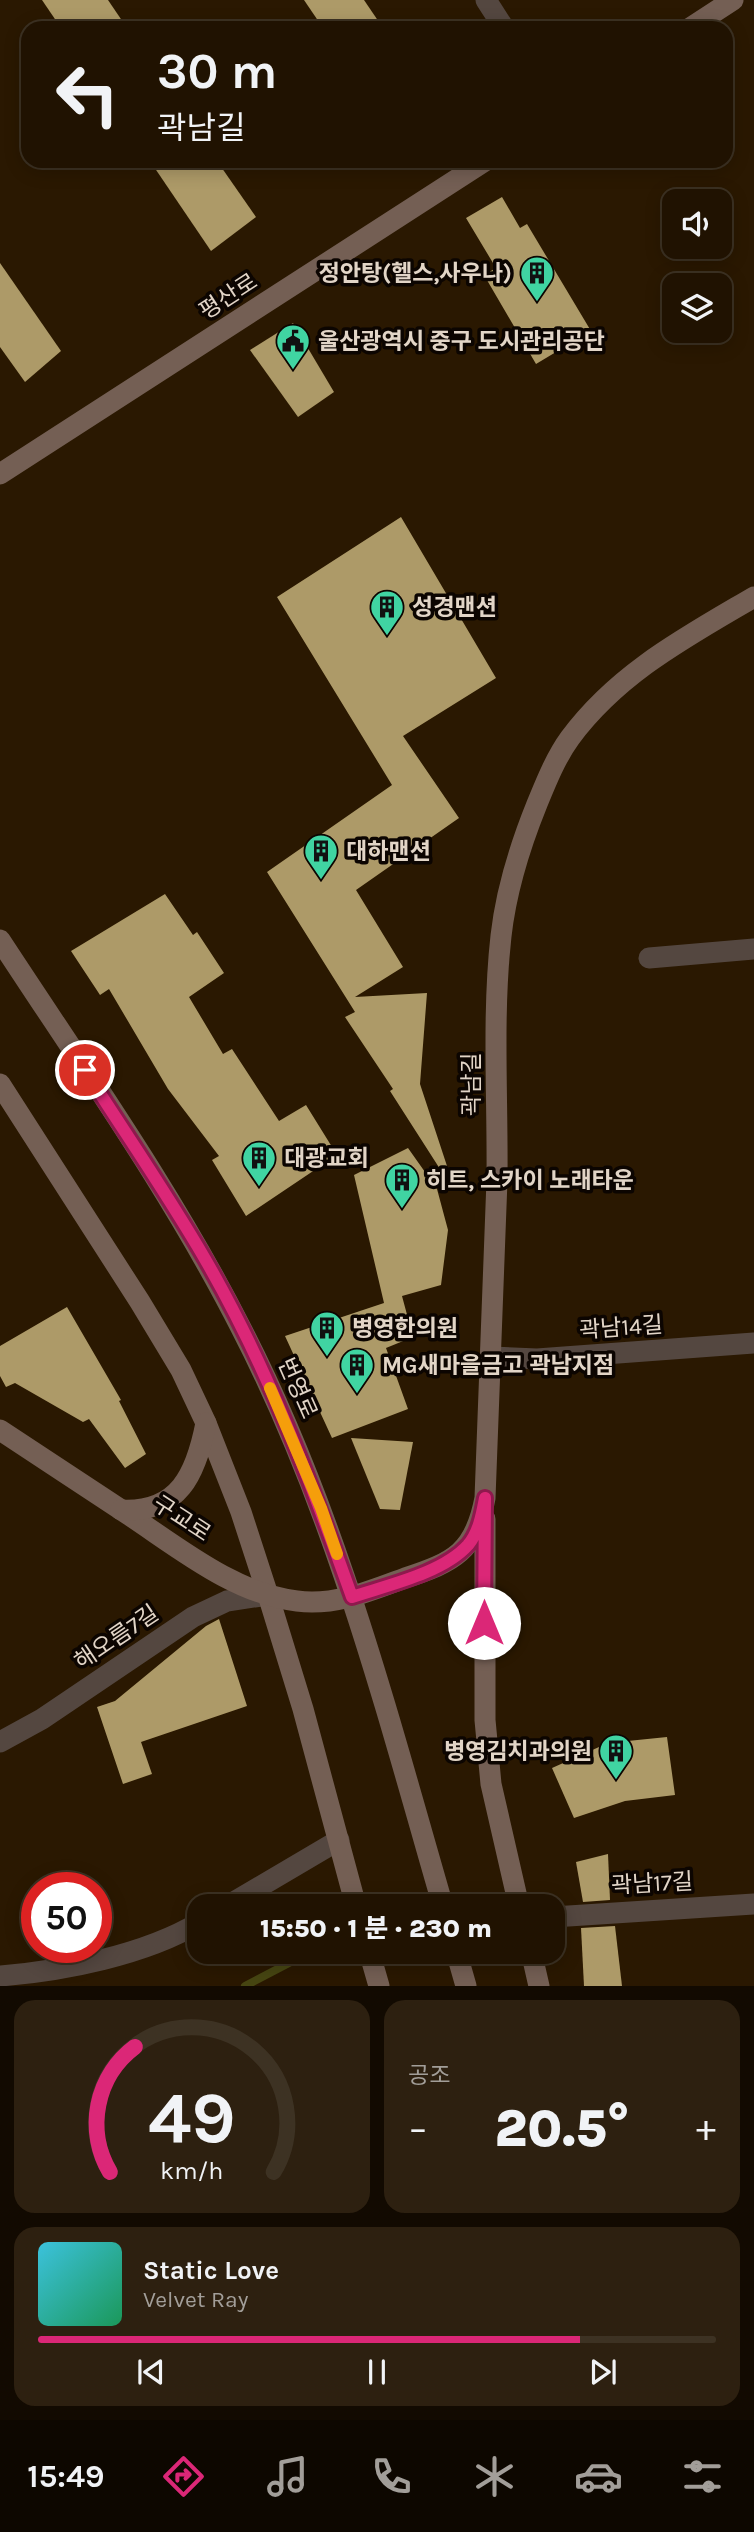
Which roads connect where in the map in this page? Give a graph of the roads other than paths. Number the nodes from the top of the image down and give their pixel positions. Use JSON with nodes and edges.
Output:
{"nodes":[{"id":1,"x":486,"y":0,"type":"edge"},
{"id":2,"x":733,"y":0,"type":"edge"},
{"id":3,"x":499,"y":21,"type":"edge"},
{"id":4,"x":701,"y":21,"type":"edge"},
{"id":5,"x":474,"y":168,"type":"edge"},
{"id":6,"x":0,"y":474,"type":"edge"},
{"id":7,"x":754,"y":597,"type":"edge"},
{"id":8,"x":0,"y":940,"type":"edge"},
{"id":9,"x":754,"y":949,"type":"edge"},
{"id":10,"x":649,"y":958,"type":"dead end"},
{"id":11,"x":0,"y":1084,"type":"edge"},
{"id":12,"x":754,"y":1343,"type":"edge"},
{"id":13,"x":491,"y":1357,"type":"junction"},
{"id":14,"x":206,"y":1423,"type":"junction"},
{"id":15,"x":0,"y":1430,"type":"edge"},
{"id":16,"x":485,"y":1498,"type":"junction"},
{"id":17,"x":121,"y":1510,"type":"junction"},
{"id":18,"x":268,"y":1595,"type":"junction"},
{"id":19,"x":352,"y":1597,"type":"junction"},
{"id":20,"x":0,"y":1742,"type":"edge"},
{"id":21,"x":339,"y":1840,"type":"junction"},
{"id":22,"x":247,"y":1894,"type":"edge"},
{"id":23,"x":353,"y":1894,"type":"edge"},
{"id":24,"x":439,"y":1894,"type":"edge"},
{"id":25,"x":516,"y":1894,"type":"edge"},
{"id":26,"x":754,"y":1904,"type":"edge"},
{"id":27,"x":565,"y":1916,"type":"edge"},
{"id":28,"x":187,"y":1927,"type":"edge"},
{"id":29,"x":373,"y":1964,"type":"edge"},
{"id":30,"x":460,"y":1964,"type":"edge"},
{"id":31,"x":534,"y":1964,"type":"edge"},
{"id":32,"x":0,"y":1976,"type":"edge"},
{"id":33,"x":379,"y":1986,"type":"edge"},
{"id":34,"x":466,"y":1986,"type":"edge"},
{"id":35,"x":539,"y":1986,"type":"edge"}],
"edges":[{"from":1,"to":3,"type":"street"},
{"from":2,"to":4,"type":"main road"},
{"from":5,"to":6,"type":"main road","name":"평산로"},
{"from":7,"to":13,"type":"main road","name":"곽남길"},
{"from":8,"to":19,"type":"main road","name":"번영로"},
{"from":9,"to":10,"type":"street"},
{"from":11,"to":14,"type":"main road"},
{"from":12,"to":13,"type":"street","name":"곽남14길"},
{"from":13,"to":16,"type":"main road","name":"곽남길"},
{"from":14,"to":17,"type":"main road"},
{"from":14,"to":18,"type":"main road"},
{"from":15,"to":17,"type":"main road","name":"구교로"},
{"from":16,"to":19,"type":"main road","name":"곽남길"},
{"from":16,"to":25,"type":"main road"},
{"from":17,"to":18,"type":"main road","name":"구교로"},
{"from":18,"to":19,"type":"main road","name":"구교로"},
{"from":18,"to":20,"type":"street","name":"해오름7길"},
{"from":18,"to":21,"type":"main road"},
{"from":19,"to":24,"type":"main road","name":"번영로"},
{"from":21,"to":22,"type":"street"},
{"from":21,"to":23,"type":"main road"},
{"from":26,"to":27,"type":"street","name":"곽남17길"},
{"from":28,"to":32,"type":"street"},
{"from":29,"to":33,"type":"main road"},
{"from":30,"to":34,"type":"main road"},
{"from":31,"to":35,"type":"main road"}]}
